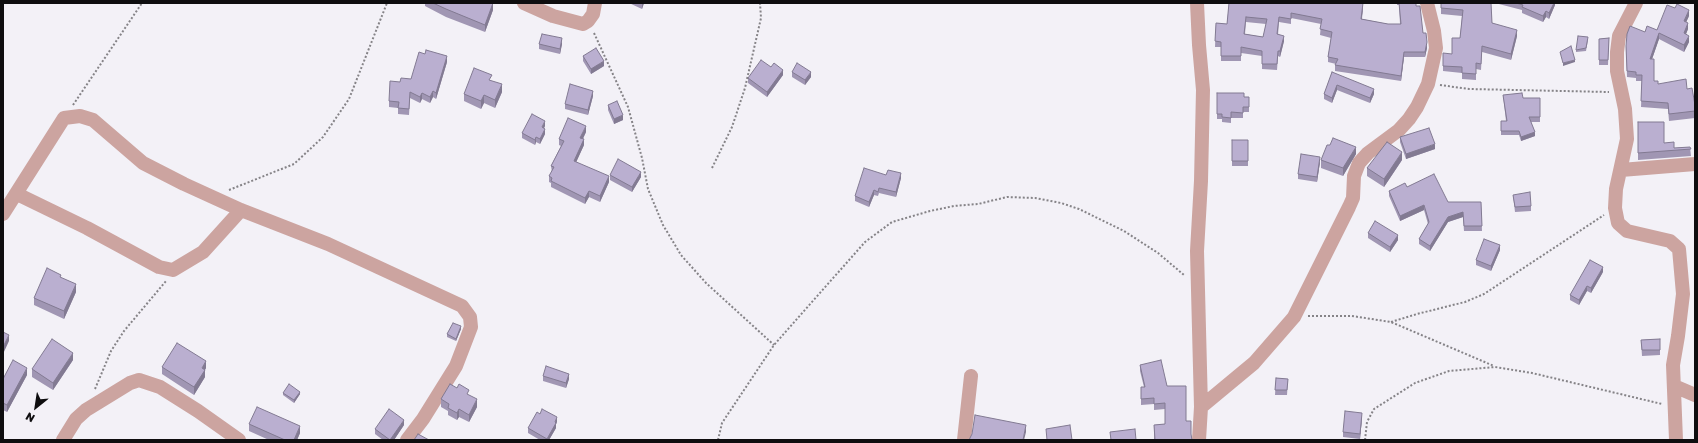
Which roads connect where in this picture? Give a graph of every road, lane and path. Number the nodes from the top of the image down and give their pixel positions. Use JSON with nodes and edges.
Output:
{"nodes":[{"id":1,"x":142,"y":3,"type":"edge"},
{"id":2,"x":387,"y":3,"type":"edge"},
{"id":3,"x":524,"y":3,"type":"edge"},
{"id":4,"x":595,"y":3,"type":"edge"},
{"id":5,"x":760,"y":3,"type":"edge"},
{"id":6,"x":1197,"y":3,"type":"edge"},
{"id":7,"x":1427,"y":3,"type":"edge"},
{"id":8,"x":1636,"y":3,"type":"edge"},
{"id":9,"x":588,"y":21,"type":"junction"},
{"id":10,"x":1428,"y":84,"type":"junction"},
{"id":11,"x":1621,"y":92,"type":"junction"},
{"id":12,"x":64,"y":118,"type":"junction"},
{"id":13,"x":1695,"y":164,"type":"edge"},
{"id":14,"x":712,"y":168,"type":"dead end"},
{"id":15,"x":1621,"y":170,"type":"junction"},
{"id":16,"x":17,"y":194,"type":"junction"},
{"id":17,"x":216,"y":198,"type":"junction"},
{"id":18,"x":1614,"y":208,"type":"junction"},
{"id":19,"x":241,"y":210,"type":"junction"},
{"id":20,"x":3,"y":214,"type":"edge"},
{"id":21,"x":173,"y":270,"type":"junction"},
{"id":22,"x":1198,"y":285,"type":"junction"},
{"id":23,"x":1294,"y":317,"type":"junction"},
{"id":24,"x":1391,"y":322,"type":"junction"},
{"id":25,"x":774,"y":345,"type":"junction"},
{"id":26,"x":1495,"y":367,"type":"junction"},
{"id":27,"x":971,"y":376,"type":"dead end"},
{"id":28,"x":1674,"y":386,"type":"junction"},
{"id":29,"x":95,"y":390,"type":"dead end"},
{"id":30,"x":1695,"y":395,"type":"edge"},
{"id":31,"x":1201,"y":406,"type":"junction"},
{"id":32,"x":1674,"y":406,"type":"junction"},
{"id":33,"x":63,"y":440,"type":"edge"},
{"id":34,"x":239,"y":440,"type":"edge"},
{"id":35,"x":407,"y":440,"type":"edge"},
{"id":36,"x":718,"y":440,"type":"edge"},
{"id":37,"x":964,"y":440,"type":"edge"},
{"id":38,"x":1199,"y":440,"type":"edge"},
{"id":39,"x":1365,"y":440,"type":"edge"},
{"id":40,"x":1676,"y":440,"type":"edge"}],
"edges":[{"from":1,"to":12,"type":"path"},
{"from":2,"to":17,"type":"path"},
{"from":3,"to":9,"type":"street"},
{"from":4,"to":9,"type":"street"},
{"from":5,"to":14,"type":"path"},
{"from":6,"to":22,"type":"street"},
{"from":7,"to":10,"type":"street"},
{"from":8,"to":11,"type":"street"},
{"from":9,"to":25,"type":"path"},
{"from":10,"to":11,"type":"path"},
{"from":10,"to":23,"type":"street"},
{"from":11,"to":15,"type":"street"},
{"from":12,"to":16,"type":"street"},
{"from":12,"to":17,"type":"street"},
{"from":13,"to":15,"type":"street"},
{"from":15,"to":18,"type":"street"},
{"from":16,"to":20,"type":"street"},
{"from":16,"to":21,"type":"street"},
{"from":17,"to":19,"type":"street"},
{"from":18,"to":24,"type":"path"},
{"from":18,"to":28,"type":"street"},
{"from":19,"to":21,"type":"street"},
{"from":19,"to":35,"type":"street"},
{"from":21,"to":29,"type":"path"},
{"from":22,"to":25,"type":"path"},
{"from":22,"to":31,"type":"street"},
{"from":23,"to":24,"type":"path"},
{"from":23,"to":31,"type":"street"},
{"from":24,"to":26,"type":"path"},
{"from":25,"to":36,"type":"path"},
{"from":26,"to":32,"type":"path"},
{"from":26,"to":39,"type":"path"},
{"from":27,"to":37,"type":"street"},
{"from":28,"to":30,"type":"street"},
{"from":28,"to":32,"type":"street"},
{"from":31,"to":38,"type":"street"},
{"from":32,"to":40,"type":"street"},
{"from":33,"to":34,"type":"street"}]}
